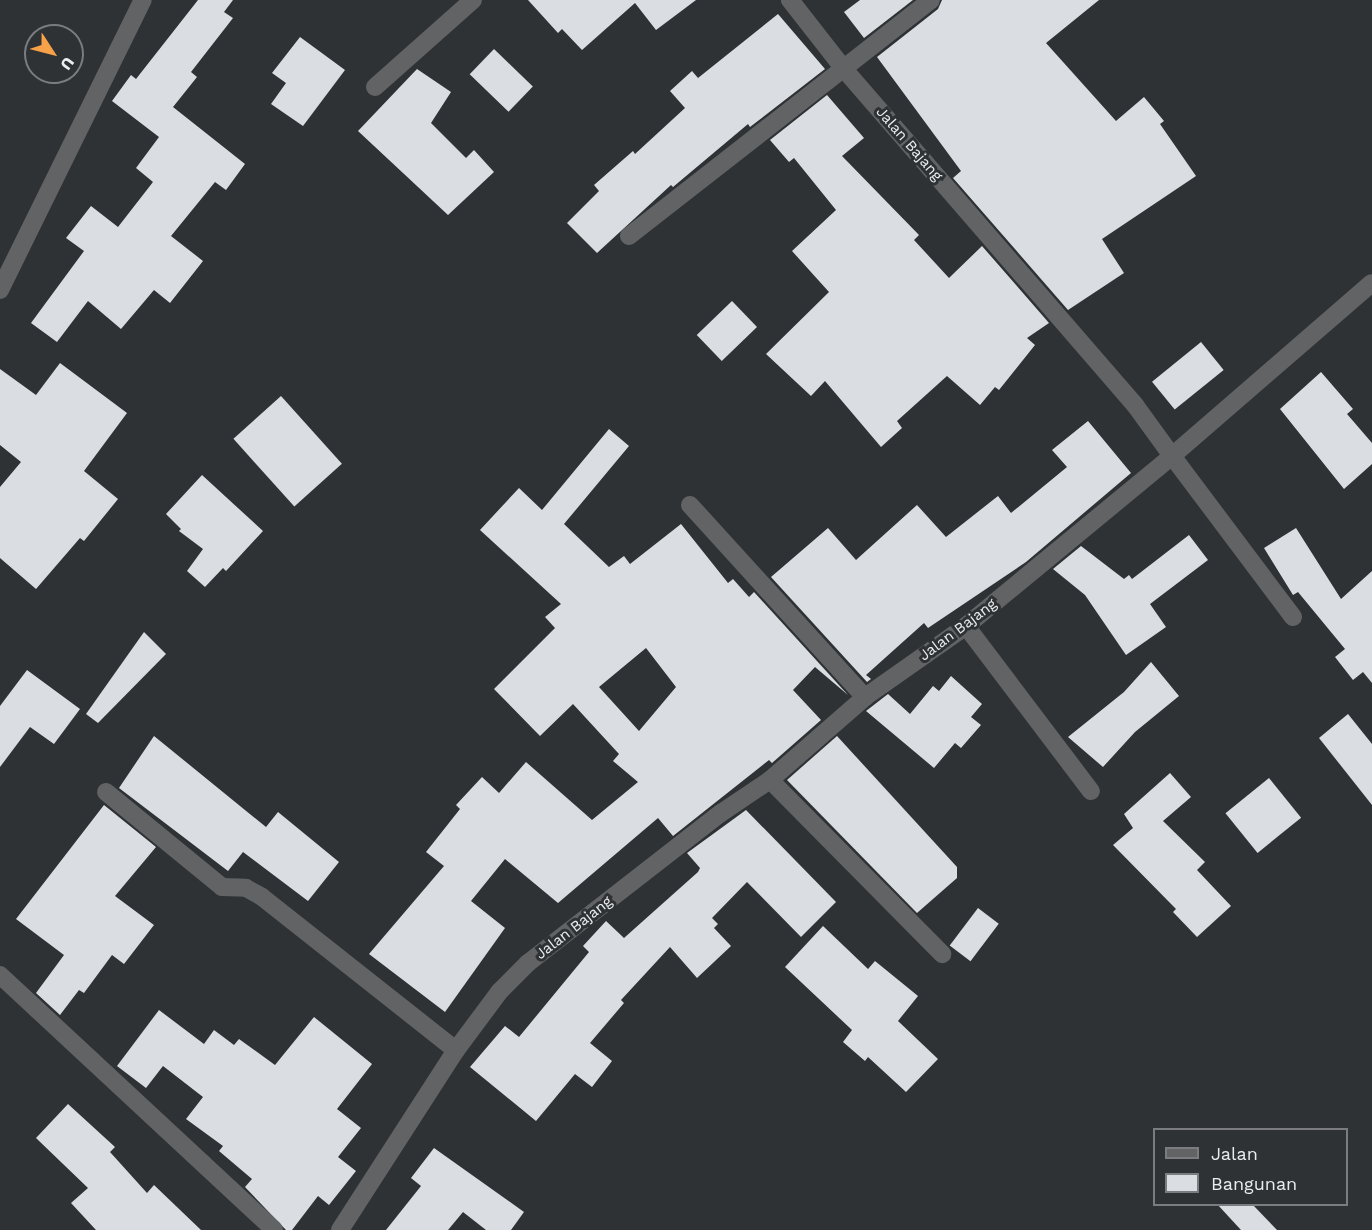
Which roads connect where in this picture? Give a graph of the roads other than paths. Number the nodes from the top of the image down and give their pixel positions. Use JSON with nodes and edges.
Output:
{"nodes":[{"id":1,"x":143,"y":0,"type":"edge"},
{"id":2,"x":473,"y":0,"type":"edge"},
{"id":3,"x":790,"y":0,"type":"edge"},
{"id":4,"x":931,"y":0,"type":"edge"},
{"id":5,"x":844,"y":69,"type":"junction"},
{"id":6,"x":375,"y":87,"type":"dead end"},
{"id":7,"x":629,"y":236,"type":"dead end"},
{"id":8,"x":1372,"y":283,"type":"edge"},
{"id":9,"x":0,"y":290,"type":"edge"},
{"id":10,"x":1172,"y":456,"type":"junction"},
{"id":11,"x":690,"y":505,"type":"dead end"},
{"id":12,"x":1293,"y":617,"type":"dead end"},
{"id":13,"x":966,"y":626,"type":"junction"},
{"id":14,"x":865,"y":697,"type":"junction"},
{"id":15,"x":770,"y":780,"type":"junction"},
{"id":16,"x":1091,"y":791,"type":"dead end"},
{"id":17,"x":106,"y":792,"type":"dead end"},
{"id":18,"x":942,"y":954,"type":"dead end"},
{"id":19,"x":0,"y":975,"type":"edge"},
{"id":20,"x":456,"y":1050,"type":"junction"},
{"id":21,"x":274,"y":1230,"type":"edge"},
{"id":22,"x":340,"y":1230,"type":"edge"}],
"edges":[{"from":1,"to":9,"type":"street"},
{"from":2,"to":6,"type":"street"},
{"from":3,"to":5,"type":"street","name":"Jalan Bajang"},
{"from":4,"to":5,"type":"street"},
{"from":5,"to":7,"type":"street"},
{"from":5,"to":10,"type":"street","name":"Jalan Bajang"},
{"from":8,"to":10,"type":"street"},
{"from":10,"to":12,"type":"street"},
{"from":10,"to":13,"type":"street","name":"Jalan Bajang"},
{"from":11,"to":14,"type":"street"},
{"from":13,"to":14,"type":"street","name":"Jalan Bajang"},
{"from":13,"to":16,"type":"street"},
{"from":14,"to":15,"type":"street","name":"Jalan Bajang"},
{"from":15,"to":18,"type":"street"},
{"from":15,"to":20,"type":"street","name":"Jalan Bajang"},
{"from":17,"to":20,"type":"street"},
{"from":19,"to":21,"type":"street"},
{"from":20,"to":22,"type":"street","name":"Jalan Bajang"}]}
